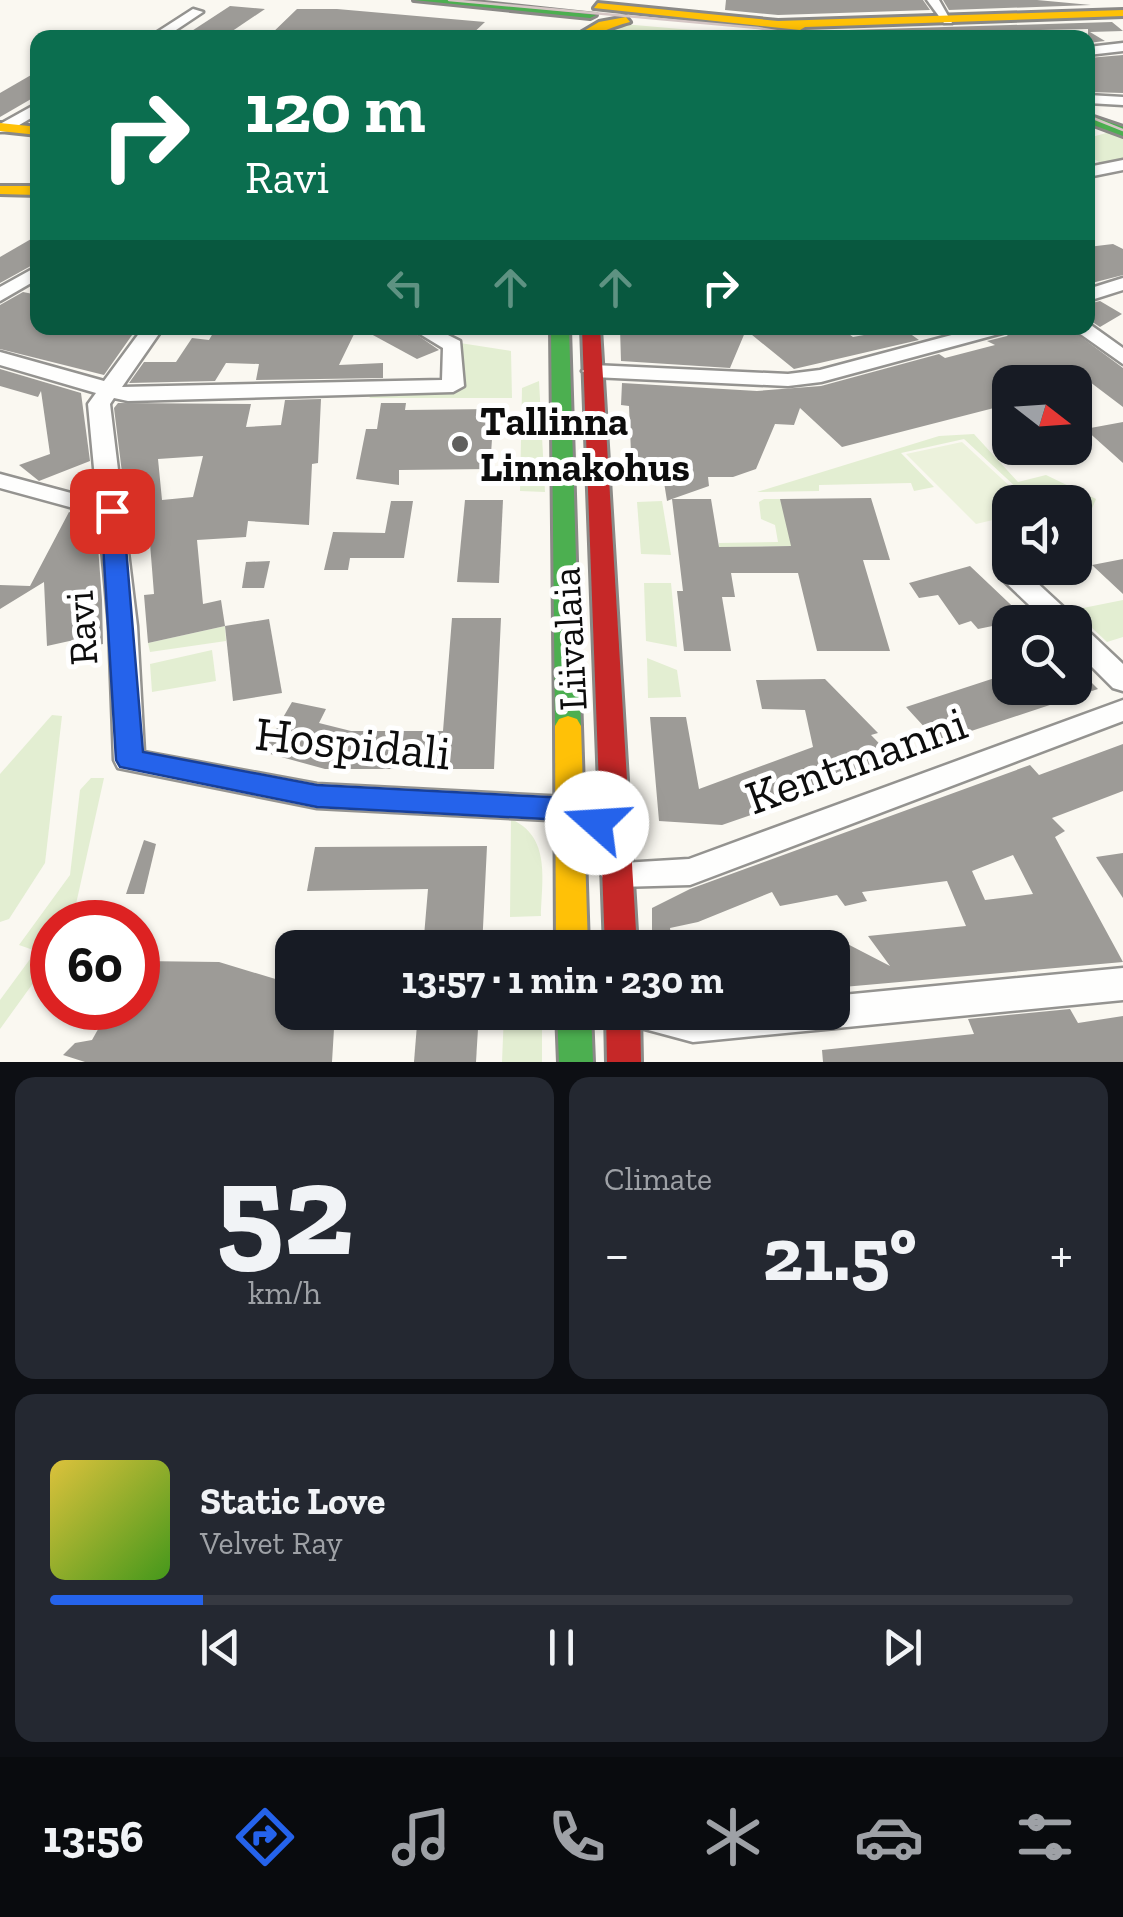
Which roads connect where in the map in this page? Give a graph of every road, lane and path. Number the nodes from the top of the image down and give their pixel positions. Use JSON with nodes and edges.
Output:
{"nodes":[{"id":1,"x":419,"y":0,"type":"edge"},
{"id":2,"x":933,"y":0,"type":"edge"},
{"id":3,"x":514,"y":4,"type":"edge"},
{"id":4,"x":206,"y":7,"type":"edge"},
{"id":5,"x":1123,"y":13,"type":"edge"},
{"id":6,"x":580,"y":16,"type":"edge"},
{"id":7,"x":948,"y":20,"type":"junction"},
{"id":8,"x":750,"y":26,"type":"junction"},
{"id":9,"x":167,"y":30,"type":"edge"},
{"id":10,"x":794,"y":30,"type":"edge"},
{"id":11,"x":850,"y":30,"type":"edge"},
{"id":12,"x":1123,"y":48,"type":"edge"},
{"id":13,"x":1095,"y":50,"type":"edge"},
{"id":14,"x":1095,"y":99,"type":"edge"},
{"id":15,"x":1123,"y":101,"type":"edge"},
{"id":16,"x":30,"y":112,"type":"edge"},
{"id":17,"x":1095,"y":113,"type":"edge"},
{"id":18,"x":1095,"y":122,"type":"edge"},
{"id":19,"x":1123,"y":124,"type":"edge"},
{"id":20,"x":2,"y":128,"type":"edge"},
{"id":21,"x":30,"y":130,"type":"edge"},
{"id":22,"x":1123,"y":132,"type":"edge"},
{"id":23,"x":1123,"y":165,"type":"edge"},
{"id":24,"x":1095,"y":171,"type":"edge"},
{"id":25,"x":0,"y":190,"type":"edge"},
{"id":26,"x":30,"y":191,"type":"edge"},
{"id":27,"x":30,"y":276,"type":"edge"},
{"id":28,"x":1123,"y":284,"type":"edge"},
{"id":29,"x":1095,"y":293,"type":"edge"},
{"id":30,"x":0,"y":295,"type":"edge"},
{"id":31,"x":1095,"y":296,"type":"edge"},
{"id":32,"x":1123,"y":308,"type":"edge"},
{"id":33,"x":147,"y":335,"type":"edge"},
{"id":34,"x":434,"y":335,"type":"edge"},
{"id":35,"x":560,"y":335,"type":"edge"},
{"id":36,"x":592,"y":335,"type":"edge"},
{"id":37,"x":973,"y":335,"type":"edge"},
{"id":38,"x":1092,"y":335,"type":"edge"},
{"id":39,"x":0,"y":358,"type":"edge"},
{"id":40,"x":1123,"y":358,"type":"edge"},
{"id":41,"x":594,"y":371,"type":"junction"},
{"id":42,"x":104,"y":392,"type":"junction"},
{"id":43,"x":0,"y":481,"type":"edge"},
{"id":44,"x":110,"y":497,"type":"junction"},
{"id":45,"x":1024,"y":585,"type":"edge"},
{"id":46,"x":1045,"y":605,"type":"edge"},
{"id":47,"x":1092,"y":651,"type":"edge"},
{"id":48,"x":1123,"y":682,"type":"edge"},
{"id":49,"x":1123,"y":710,"type":"edge"},
{"id":50,"x":130,"y":760,"type":"joint"},
{"id":51,"x":568,"y":809,"type":"junction"},
{"id":52,"x":617,"y":863,"type":"junction"},
{"id":53,"x":571,"y":930,"type":"edge"},
{"id":54,"x":619,"y":930,"type":"edge"},
{"id":55,"x":1123,"y":984,"type":"edge"},
{"id":56,"x":850,"y":1010,"type":"edge"},
{"id":57,"x":575,"y":1030,"type":"edge"},
{"id":58,"x":623,"y":1030,"type":"edge"},
{"id":59,"x":576,"y":1062,"type":"edge"},
{"id":60,"x":624,"y":1062,"type":"edge"}],
"edges":[{"from":1,"to":3,"type":"main road"},
{"from":2,"to":7,"type":"street"},
{"from":3,"to":6,"type":"main road"},
{"from":4,"to":9,"type":"street"},
{"from":5,"to":7,"type":"main road"},
{"from":6,"to":8,"type":"main road"},
{"from":6,"to":8,"type":"main road"},
{"from":7,"to":11,"type":"main road"},
{"from":8,"to":10,"type":"main road"},
{"from":12,"to":13,"type":"street"},
{"from":14,"to":15,"type":"street"},
{"from":16,"to":20,"type":"street"},
{"from":17,"to":19,"type":"main road"},
{"from":18,"to":22,"type":"main road"},
{"from":20,"to":21,"type":"main road"},
{"from":23,"to":24,"type":"street"},
{"from":25,"to":26,"type":"main road"},
{"from":27,"to":30,"type":"street"},
{"from":28,"to":29,"type":"street"},
{"from":31,"to":32,"type":"street"},
{"from":33,"to":42,"type":"street"},
{"from":34,"to":42,"type":"street"},
{"from":35,"to":51,"type":"main road","name":"Liivalaia"},
{"from":36,"to":41,"type":"main road","name":"Liivalaia"},
{"from":37,"to":41,"type":"street"},
{"from":38,"to":40,"type":"street"},
{"from":39,"to":42,"type":"street"},
{"from":41,"to":52,"type":"main road","name":"Liivalaia"},
{"from":42,"to":44,"type":"street","name":"Ravi"},
{"from":43,"to":44,"type":"street"},
{"from":44,"to":50,"type":"street","name":"Ravi"},
{"from":45,"to":46,"type":"street"},
{"from":47,"to":48,"type":"street"},
{"from":49,"to":52,"type":"street","name":"Kentmanni"},
{"from":50,"to":51,"type":"street","name":"Hospidali"},
{"from":51,"to":52,"type":"main road"},
{"from":51,"to":53,"type":"main road","name":"Liivalaia"},
{"from":52,"to":54,"type":"main road","name":"Liivalaia"},
{"from":55,"to":56,"type":"street"},
{"from":57,"to":59,"type":"main road"},
{"from":58,"to":60,"type":"main road"}]}
